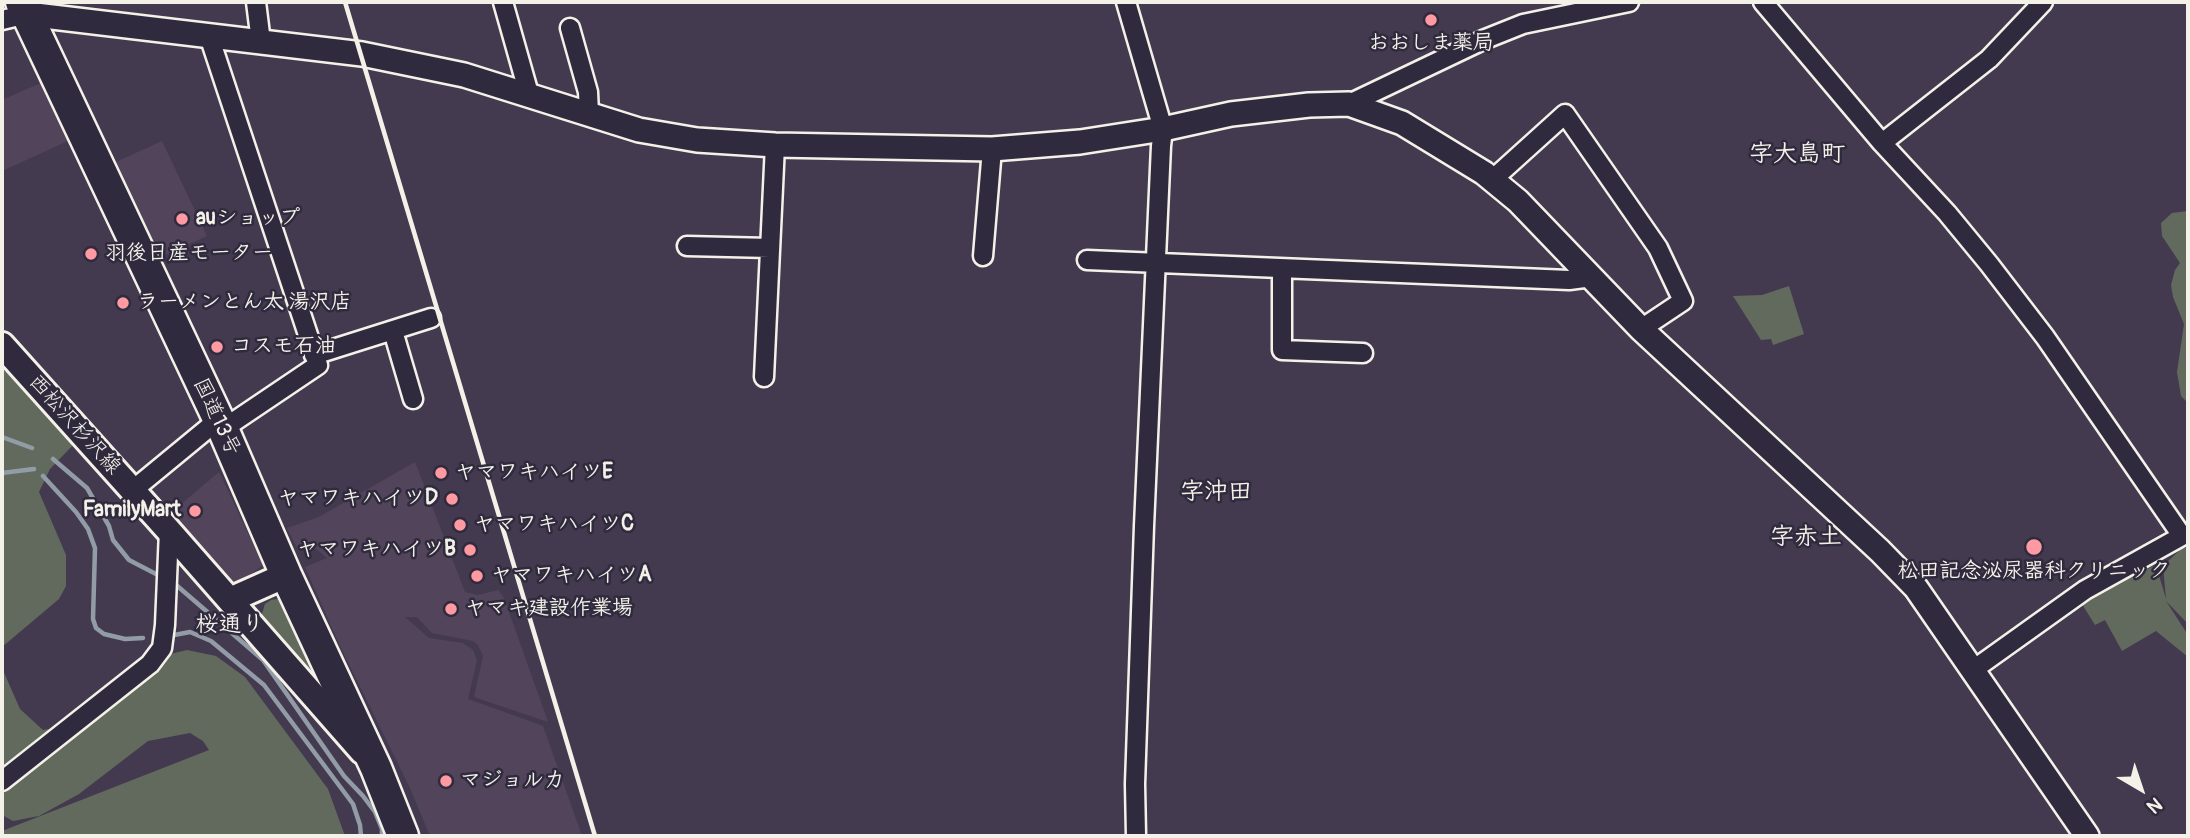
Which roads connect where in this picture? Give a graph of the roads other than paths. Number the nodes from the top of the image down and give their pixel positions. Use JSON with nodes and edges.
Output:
{"nodes":[{"id":1,"x":256,"y":2,"type":"edge"},
{"id":2,"x":503,"y":2,"type":"edge"},
{"id":3,"x":1126,"y":2,"type":"edge"},
{"id":4,"x":1629,"y":2,"type":"edge"},
{"id":5,"x":1763,"y":2,"type":"edge"},
{"id":6,"x":2043,"y":2,"type":"edge"},
{"id":7,"x":17,"y":12,"type":"edge"},
{"id":8,"x":570,"y":28,"type":"dead end"},
{"id":9,"x":209,"y":36,"type":"junction"},
{"id":10,"x":261,"y":42,"type":"junction"},
{"id":11,"x":529,"y":94,"type":"junction"},
{"id":12,"x":1349,"y":104,"type":"junction"},
{"id":13,"x":589,"y":114,"type":"junction"},
{"id":14,"x":1163,"y":129,"type":"junction"},
{"id":15,"x":1882,"y":143,"type":"junction"},
{"id":16,"x":775,"y":145,"type":"junction"},
{"id":17,"x":992,"y":149,"type":"junction"},
{"id":18,"x":1492,"y":180,"type":"junction"},
{"id":19,"x":687,"y":246,"type":"dead end"},
{"id":20,"x":770,"y":248,"type":"junction"},
{"id":21,"x":983,"y":256,"type":"dead end"},
{"id":22,"x":1087,"y":260,"type":"dead end"},
{"id":23,"x":1156,"y":264,"type":"junction"},
{"id":24,"x":1282,"y":269,"type":"junction"},
{"id":25,"x":1592,"y":277,"type":"junction"},
{"id":26,"x":431,"y":318,"type":"dead end"},
{"id":27,"x":1641,"y":330,"type":"junction"},
{"id":28,"x":393,"y":331,"type":"junction"},
{"id":29,"x":2,"y":345,"type":"edge"},
{"id":30,"x":1363,"y":353,"type":"dead end"},
{"id":31,"x":314,"y":355,"type":"junction"},
{"id":32,"x":764,"y":377,"type":"dead end"},
{"id":33,"x":413,"y":399,"type":"dead end"},
{"id":34,"x":220,"y":425,"type":"junction"},
{"id":35,"x":133,"y":491,"type":"junction"},
{"id":36,"x":169,"y":531,"type":"junction"},
{"id":37,"x":286,"y":575,"type":"junction"},
{"id":38,"x":230,"y":600,"type":"junction"},
{"id":39,"x":1973,"y":670,"type":"junction"},
{"id":40,"x":376,"y":768,"type":"junction"},
{"id":41,"x":2,"y":781,"type":"edge"},
{"id":42,"x":403,"y":836,"type":"edge"},
{"id":43,"x":1136,"y":836,"type":"edge"},
{"id":44,"x":2087,"y":836,"type":"edge"}],
"edges":[{"from":1,"to":10,"type":"street"},
{"from":2,"to":11,"type":"street"},
{"from":3,"to":14,"type":"street"},
{"from":4,"to":12,"type":"street"},
{"from":5,"to":15,"type":"street"},
{"from":6,"to":15,"type":"street"},
{"from":7,"to":9,"type":"street"},
{"from":7,"to":34,"type":"highway","name":"国道13号"},
{"from":8,"to":13,"type":"street"},
{"from":9,"to":10,"type":"street"},
{"from":9,"to":31,"type":"street"},
{"from":10,"to":11,"type":"street"},
{"from":11,"to":13,"type":"street"},
{"from":12,"to":14,"type":"street"},
{"from":12,"to":18,"type":"street"},
{"from":13,"to":16,"type":"street"},
{"from":14,"to":17,"type":"street"},
{"from":14,"to":23,"type":"street"},
{"from":15,"to":39,"type":"street"},
{"from":16,"to":17,"type":"street"},
{"from":16,"to":20,"type":"street"},
{"from":17,"to":21,"type":"street"},
{"from":18,"to":25,"type":"street"},
{"from":18,"to":27,"type":"street"},
{"from":19,"to":20,"type":"street"},
{"from":20,"to":32,"type":"street"},
{"from":22,"to":23,"type":"street"},
{"from":23,"to":24,"type":"street"},
{"from":23,"to":43,"type":"street"},
{"from":24,"to":25,"type":"street"},
{"from":24,"to":30,"type":"street"},
{"from":25,"to":27,"type":"street"},
{"from":26,"to":28,"type":"street"},
{"from":27,"to":39,"type":"street"},
{"from":28,"to":31,"type":"street"},
{"from":28,"to":33,"type":"street"},
{"from":29,"to":35,"type":"main road","name":"西松沢杉沢線"},
{"from":31,"to":34,"type":"street"},
{"from":34,"to":35,"type":"street"},
{"from":34,"to":37,"type":"highway","name":"国道13号"},
{"from":35,"to":36,"type":"main road","name":"西松沢杉沢線"},
{"from":36,"to":38,"type":"main road","name":"西松沢杉沢線"},
{"from":36,"to":41,"type":"street"},
{"from":37,"to":38,"type":"main road"},
{"from":37,"to":40,"type":"highway","name":"国道13号"},
{"from":38,"to":40,"type":"main road","name":"西松沢杉沢線"},
{"from":39,"to":44,"type":"street"},
{"from":40,"to":42,"type":"highway","name":"国道13号"}]}
